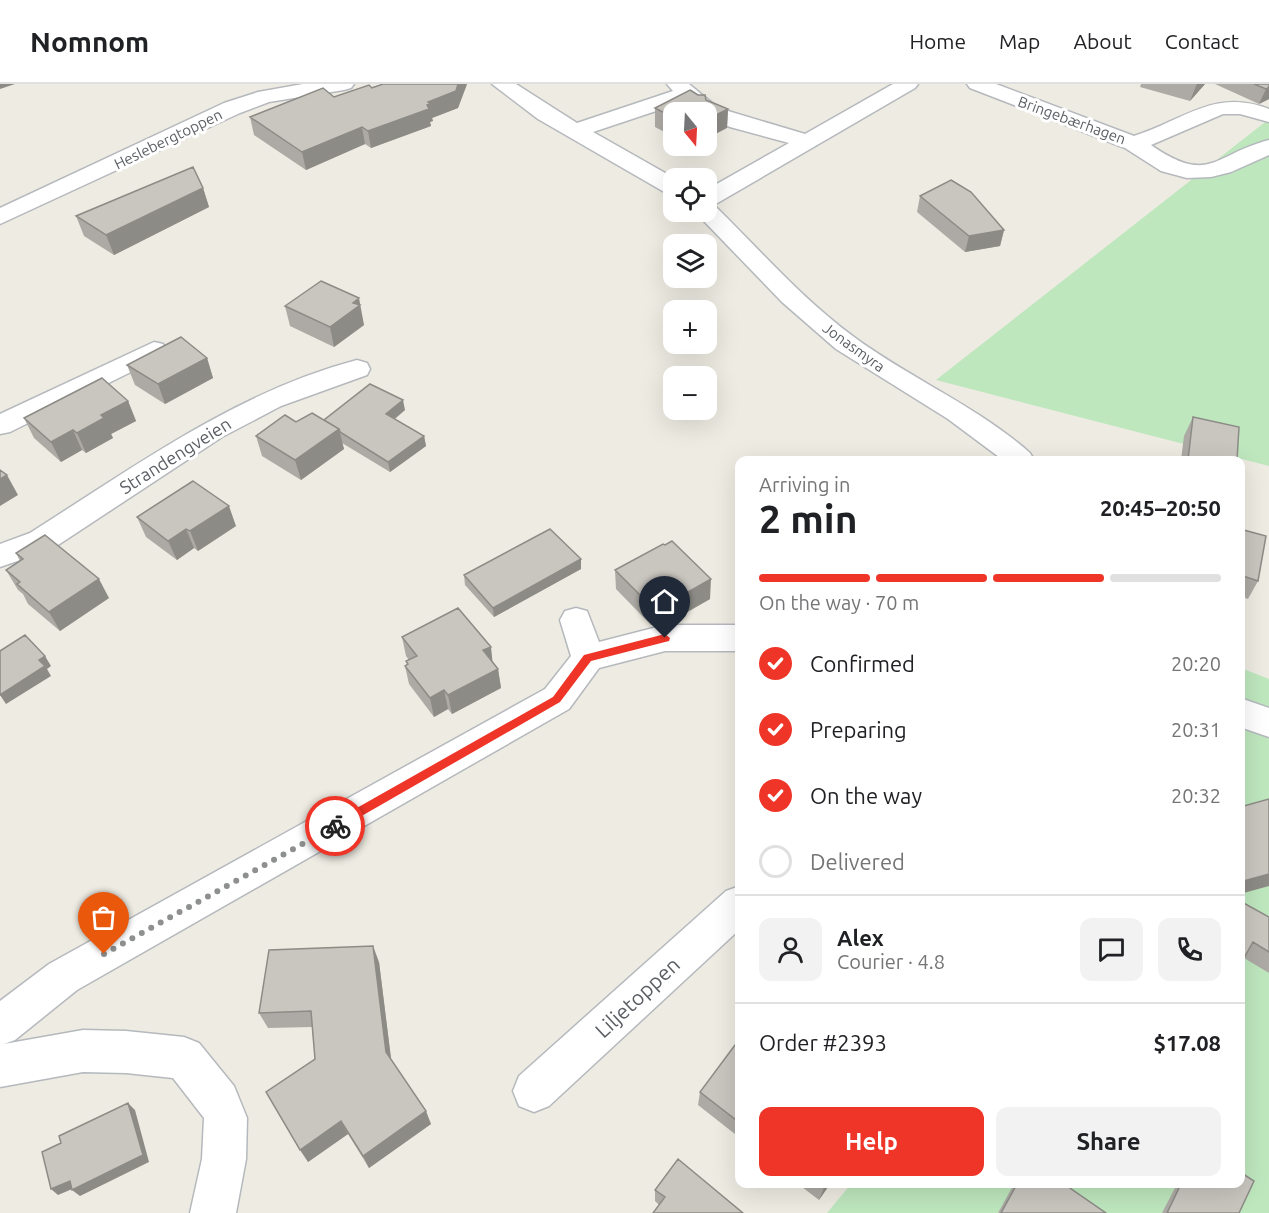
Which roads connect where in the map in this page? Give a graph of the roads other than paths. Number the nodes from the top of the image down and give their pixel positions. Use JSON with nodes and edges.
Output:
{"nodes":[{"id":1,"x":344,"y":84,"type":"edge"},
{"id":2,"x":502,"y":84,"type":"edge"},
{"id":3,"x":908,"y":84,"type":"edge"},
{"id":4,"x":977,"y":84,"type":"edge"},
{"id":5,"x":682,"y":89,"type":"edge"},
{"id":6,"x":1269,"y":116,"type":"edge"},
{"id":7,"x":575,"y":130,"type":"junction"},
{"id":8,"x":808,"y":142,"type":"junction"},
{"id":9,"x":1134,"y":143,"type":"junction"},
{"id":10,"x":1269,"y":147,"type":"edge"},
{"id":11,"x":663,"y":182,"type":"edge"},
{"id":12,"x":717,"y":194,"type":"edge"},
{"id":13,"x":0,"y":217,"type":"edge"},
{"id":14,"x":717,"y":221,"type":"edge"},
{"id":15,"x":154,"y":350,"type":"edge"},
{"id":16,"x":357,"y":369,"type":"dead end"},
{"id":17,"x":0,"y":425,"type":"edge"},
{"id":18,"x":1016,"y":456,"type":"edge"},
{"id":19,"x":0,"y":556,"type":"edge"},
{"id":20,"x":576,"y":620,"type":"dead end"},
{"id":21,"x":735,"y":638,"type":"edge"},
{"id":22,"x":588,"y":658,"type":"junction"},
{"id":23,"x":1245,"y":714,"type":"edge"},
{"id":24,"x":1269,"y":723,"type":"edge"},
{"id":25,"x":735,"y":908,"type":"edge"},
{"id":26,"x":0,"y":1026,"type":"edge"},
{"id":27,"x":0,"y":1066,"type":"edge"},
{"id":28,"x":534,"y":1091,"type":"dead end"},
{"id":29,"x":213,"y":1213,"type":"edge"}],
"edges":[{"from":1,"to":13,"type":"street","name":"Heslebergtoppen"},
{"from":2,"to":7,"type":"street"},
{"from":3,"to":8,"type":"street"},
{"from":4,"to":9,"type":"street","name":"Bringebærhagen"},
{"from":5,"to":7,"type":"street"},
{"from":5,"to":8,"type":"street"},
{"from":6,"to":9,"type":"street","name":"Bringebærhagen"},
{"from":7,"to":11,"type":"street"},
{"from":8,"to":12,"type":"street"},
{"from":9,"to":10,"type":"street","name":"Bringebærhagen"},
{"from":14,"to":18,"type":"street","name":"Jonasmyra"},
{"from":15,"to":17,"type":"street"},
{"from":16,"to":19,"type":"street","name":"Strandengveien"},
{"from":20,"to":22,"type":"street"},
{"from":21,"to":22,"type":"street"},
{"from":22,"to":26,"type":"street"},
{"from":23,"to":24,"type":"street"},
{"from":25,"to":28,"type":"street","name":"Liljetoppen"},
{"from":27,"to":29,"type":"street"}]}
